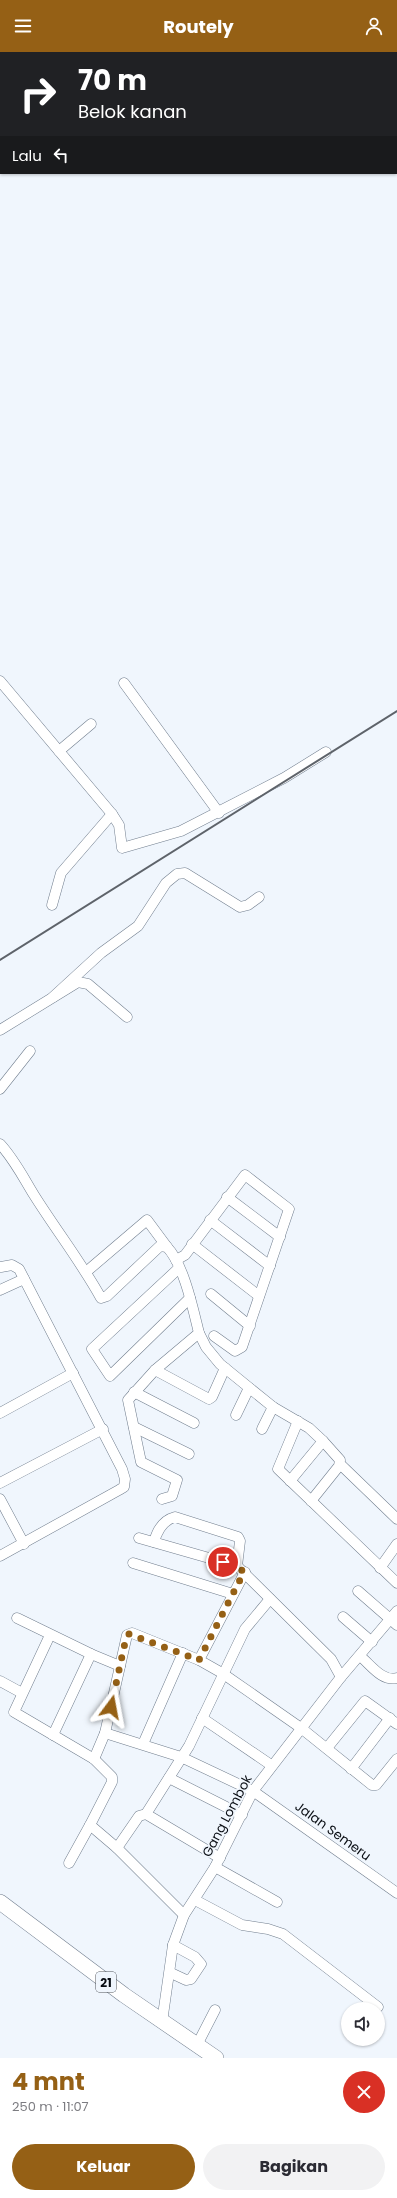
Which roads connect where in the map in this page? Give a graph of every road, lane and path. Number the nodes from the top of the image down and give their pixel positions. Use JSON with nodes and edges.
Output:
{"nodes":[{"id":1,"x":0,"y":681,"type":"edge"},
{"id":2,"x":124,"y":683,"type":"dead end"},
{"id":3,"x":91,"y":724,"type":"dead end"},
{"id":4,"x":59,"y":751,"type":"junction"},
{"id":5,"x":326,"y":752,"type":"dead end"},
{"id":6,"x":219,"y":813,"type":"junction"},
{"id":7,"x":112,"y":814,"type":"junction"},
{"id":8,"x":259,"y":897,"type":"dead end"},
{"id":9,"x":52,"y":905,"type":"dead end"},
{"id":10,"x":53,"y":997,"type":"junction"},
{"id":11,"x":127,"y":1017,"type":"dead end"},
{"id":12,"x":0,"y":1030,"type":"edge"},
{"id":13,"x":30,"y":1051,"type":"dead end"},
{"id":14,"x":0,"y":1089,"type":"edge"},
{"id":15,"x":0,"y":1144,"type":"edge"},
{"id":16,"x":227,"y":1197,"type":"junction"},
{"id":17,"x":210,"y":1220,"type":"junction"},
{"id":18,"x":280,"y":1237,"type":"junction"},
{"id":19,"x":192,"y":1244,"type":"junction"},
{"id":20,"x":167,"y":1247,"type":"junction"},
{"id":21,"x":177,"y":1264,"type":"junction"},
{"id":22,"x":270,"y":1266,"type":"junction"},
{"id":23,"x":0,"y":1267,"type":"edge"},
{"id":24,"x":86,"y":1272,"type":"junction"},
{"id":25,"x":24,"y":1279,"type":"junction"},
{"id":26,"x":0,"y":1290,"type":"edge"},
{"id":27,"x":211,"y":1294,"type":"dead end"},
{"id":28,"x":260,"y":1296,"type":"junction"},
{"id":29,"x":190,"y":1298,"type":"junction"},
{"id":30,"x":250,"y":1326,"type":"junction"},
{"id":31,"x":199,"y":1333,"type":"junction"},
{"id":32,"x":214,"y":1336,"type":"dead end"},
{"id":33,"x":225,"y":1368,"type":"junction"},
{"id":34,"x":155,"y":1370,"type":"junction"},
{"id":35,"x":73,"y":1373,"type":"junction"},
{"id":36,"x":249,"y":1388,"type":"junction"},
{"id":37,"x":134,"y":1392,"type":"junction"},
{"id":38,"x":273,"y":1407,"type":"junction"},
{"id":39,"x":0,"y":1412,"type":"edge"},
{"id":40,"x":236,"y":1414,"type":"dead end"},
{"id":41,"x":298,"y":1421,"type":"junction"},
{"id":42,"x":194,"y":1423,"type":"dead end"},
{"id":43,"x":134,"y":1427,"type":"junction"},
{"id":44,"x":262,"y":1429,"type":"dead end"},
{"id":45,"x":103,"y":1430,"type":"junction"},
{"id":46,"x":323,"y":1441,"type":"junction"},
{"id":47,"x":189,"y":1454,"type":"dead end"},
{"id":48,"x":340,"y":1464,"type":"junction"},
{"id":49,"x":290,"y":1481,"type":"junction"},
{"id":50,"x":0,"y":1483,"type":"edge"},
{"id":51,"x":0,"y":1499,"type":"edge"},
{"id":52,"x":162,"y":1499,"type":"dead end"},
{"id":53,"x":311,"y":1501,"type":"junction"},
{"id":54,"x":397,"y":1519,"type":"edge"},
{"id":55,"x":139,"y":1538,"type":"dead end"},
{"id":56,"x":154,"y":1542,"type":"junction"},
{"id":57,"x":24,"y":1544,"type":"junction"},
{"id":58,"x":397,"y":1544,"type":"edge"},
{"id":59,"x":0,"y":1556,"type":"edge"},
{"id":60,"x":133,"y":1562,"type":"dead end"},
{"id":61,"x":380,"y":1568,"type":"junction"},
{"id":62,"x":241,"y":1569,"type":"junction"},
{"id":63,"x":397,"y":1583,"type":"edge"},
{"id":64,"x":358,"y":1591,"type":"dead end"},
{"id":65,"x":233,"y":1594,"type":"junction"},
{"id":66,"x":270,"y":1599,"type":"junction"},
{"id":67,"x":343,"y":1617,"type":"dead end"},
{"id":68,"x":17,"y":1618,"type":"dead end"},
{"id":69,"x":395,"y":1618,"type":"edge"},
{"id":70,"x":50,"y":1635,"type":"junction"},
{"id":71,"x":372,"y":1642,"type":"junction"},
{"id":72,"x":183,"y":1653,"type":"junction"},
{"id":73,"x":91,"y":1654,"type":"junction"},
{"id":74,"x":360,"y":1656,"type":"junction"},
{"id":75,"x":331,"y":1659,"type":"junction"},
{"id":76,"x":199,"y":1660,"type":"junction"},
{"id":77,"x":120,"y":1666,"type":"junction"},
{"id":78,"x":350,"y":1667,"type":"junction"},
{"id":79,"x":222,"y":1673,"type":"junction"},
{"id":80,"x":341,"y":1677,"type":"junction"},
{"id":81,"x":397,"y":1678,"type":"edge"},
{"id":82,"x":0,"y":1681,"type":"edge"},
{"id":83,"x":22,"y":1693,"type":"junction"},
{"id":84,"x":202,"y":1718,"type":"junction"},
{"id":85,"x":394,"y":1721,"type":"edge"},
{"id":86,"x":301,"y":1728,"type":"junction"},
{"id":87,"x":105,"y":1734,"type":"junction"},
{"id":88,"x":53,"y":1735,"type":"junction"},
{"id":89,"x":143,"y":1744,"type":"junction"},
{"id":90,"x":327,"y":1748,"type":"junction"},
{"id":91,"x":181,"y":1757,"type":"junction"},
{"id":92,"x":94,"y":1759,"type":"junction"},
{"id":93,"x":397,"y":1759,"type":"edge"},
{"id":94,"x":272,"y":1765,"type":"junction"},
{"id":95,"x":352,"y":1769,"type":"junction"},
{"id":96,"x":169,"y":1778,"type":"junction"},
{"id":97,"x":253,"y":1791,"type":"junction"},
{"id":98,"x":146,"y":1814,"type":"junction"},
{"id":99,"x":242,"y":1815,"type":"junction"},
{"id":100,"x":90,"y":1825,"type":"junction"},
{"id":101,"x":117,"y":1848,"type":"junction"},
{"id":102,"x":217,"y":1862,"type":"junction"},
{"id":103,"x":69,"y":1863,"type":"dead end"},
{"id":104,"x":397,"y":1893,"type":"edge"},
{"id":105,"x":194,"y":1900,"type":"junction"},
{"id":106,"x":0,"y":1902,"type":"edge"},
{"id":107,"x":277,"y":1902,"type":"dead end"},
{"id":108,"x":184,"y":1915,"type":"junction"},
{"id":109,"x":174,"y":1945,"type":"junction"},
{"id":110,"x":170,"y":1974,"type":"junction"},
{"id":111,"x":371,"y":2002,"type":"edge"},
{"id":112,"x":215,"y":2010,"type":"dead end"},
{"id":113,"x":162,"y":2022,"type":"junction"},
{"id":114,"x":197,"y":2045,"type":"junction"},
{"id":115,"x":216,"y":2058,"type":"edge"}],
"edges":[{"from":1,"to":4,"type":"street"},
{"from":2,"to":6,"type":"street"},
{"from":3,"to":4,"type":"street"},
{"from":4,"to":7,"type":"street"},
{"from":5,"to":6,"type":"street"},
{"from":6,"to":7,"type":"street"},
{"from":7,"to":9,"type":"street"},
{"from":8,"to":10,"type":"street"},
{"from":10,"to":11,"type":"street"},
{"from":10,"to":12,"type":"street"},
{"from":13,"to":14,"type":"street"},
{"from":15,"to":24,"type":"street"},
{"from":16,"to":17,"type":"street"},
{"from":16,"to":18,"type":"street"},
{"from":16,"to":18,"type":"street"},
{"from":17,"to":19,"type":"street"},
{"from":17,"to":22,"type":"street"},
{"from":18,"to":22,"type":"street"},
{"from":19,"to":21,"type":"street"},
{"from":19,"to":28,"type":"street"},
{"from":20,"to":21,"type":"street"},
{"from":20,"to":24,"type":"street"},
{"from":20,"to":24,"type":"street"},
{"from":21,"to":29,"type":"street"},
{"from":21,"to":29,"type":"street"},
{"from":22,"to":28,"type":"street"},
{"from":23,"to":25,"type":"street"},
{"from":25,"to":26,"type":"street"},
{"from":25,"to":35,"type":"street"},
{"from":27,"to":30,"type":"street"},
{"from":28,"to":30,"type":"street"},
{"from":29,"to":31,"type":"street"},
{"from":30,"to":32,"type":"street"},
{"from":31,"to":33,"type":"street"},
{"from":31,"to":34,"type":"street"},
{"from":33,"to":34,"type":"street"},
{"from":33,"to":36,"type":"street"},
{"from":34,"to":37,"type":"street"},
{"from":35,"to":39,"type":"street"},
{"from":35,"to":45,"type":"street"},
{"from":36,"to":38,"type":"street"},
{"from":36,"to":40,"type":"street"},
{"from":37,"to":42,"type":"street"},
{"from":37,"to":43,"type":"street"},
{"from":38,"to":41,"type":"street"},
{"from":38,"to":44,"type":"street"},
{"from":41,"to":46,"type":"street"},
{"from":41,"to":49,"type":"street"},
{"from":43,"to":47,"type":"street"},
{"from":43,"to":52,"type":"street"},
{"from":45,"to":50,"type":"street"},
{"from":45,"to":57,"type":"street"},
{"from":46,"to":48,"type":"street"},
{"from":46,"to":49,"type":"street"},
{"from":48,"to":53,"type":"street"},
{"from":48,"to":54,"type":"street"},
{"from":49,"to":53,"type":"street"},
{"from":51,"to":57,"type":"street"},
{"from":53,"to":61,"type":"street"},
{"from":55,"to":56,"type":"street"},
{"from":56,"to":62,"type":"street"},
{"from":56,"to":62,"type":"street"},
{"from":57,"to":59,"type":"street"},
{"from":58,"to":61,"type":"street"},
{"from":60,"to":65,"type":"street"},
{"from":61,"to":63,"type":"street"},
{"from":62,"to":65,"type":"street"},
{"from":62,"to":66,"type":"street"},
{"from":64,"to":69,"type":"street"},
{"from":65,"to":76,"type":"street"},
{"from":66,"to":75,"type":"street"},
{"from":66,"to":79,"type":"street"},
{"from":67,"to":71,"type":"street"},
{"from":68,"to":70,"type":"street"},
{"from":69,"to":71,"type":"street","name":"Gang Lombok"},
{"from":70,"to":73,"type":"street"},
{"from":70,"to":83,"type":"street"},
{"from":71,"to":74,"type":"street","name":"Gang Lombok"},
{"from":72,"to":76,"type":"street"},
{"from":72,"to":77,"type":"street"},
{"from":72,"to":89,"type":"street"},
{"from":73,"to":77,"type":"street"},
{"from":73,"to":88,"type":"street"},
{"from":74,"to":78,"type":"street","name":"Gang Lombok"},
{"from":74,"to":81,"type":"street"},
{"from":75,"to":78,"type":"street"},
{"from":75,"to":80,"type":"street"},
{"from":76,"to":79,"type":"street"},
{"from":77,"to":87,"type":"street"},
{"from":78,"to":80,"type":"street","name":"Gang Lombok"},
{"from":79,"to":84,"type":"street"},
{"from":79,"to":86,"type":"street"},
{"from":80,"to":86,"type":"street","name":"Gang Lombok"},
{"from":82,"to":83,"type":"street"},
{"from":83,"to":88,"type":"street"},
{"from":84,"to":91,"type":"street"},
{"from":84,"to":94,"type":"street"},
{"from":85,"to":90,"type":"street"},
{"from":85,"to":95,"type":"street"},
{"from":86,"to":90,"type":"street"},
{"from":86,"to":94,"type":"street","name":"Gang Lombok"},
{"from":87,"to":89,"type":"street","name":"Jalan Semeru"},
{"from":87,"to":92,"type":"street"},
{"from":88,"to":92,"type":"street"},
{"from":89,"to":91,"type":"street","name":"Jalan Semeru"},
{"from":90,"to":95,"type":"street"},
{"from":91,"to":96,"type":"street"},
{"from":91,"to":97,"type":"street","name":"Jalan Semeru"},
{"from":92,"to":100,"type":"street"},
{"from":93,"to":95,"type":"street"},
{"from":94,"to":97,"type":"street","name":"Gang Lombok"},
{"from":96,"to":98,"type":"street"},
{"from":96,"to":99,"type":"street"},
{"from":97,"to":99,"type":"street","name":"Gang Lombok"},
{"from":97,"to":104,"type":"street","name":"Jalan Semeru"},
{"from":98,"to":101,"type":"street"},
{"from":98,"to":102,"type":"street"},
{"from":99,"to":102,"type":"street","name":"Gang Lombok"},
{"from":100,"to":101,"type":"street"},
{"from":100,"to":103,"type":"street"},
{"from":101,"to":108,"type":"street"},
{"from":102,"to":105,"type":"street","name":"Gang Lombok"},
{"from":102,"to":107,"type":"street"},
{"from":105,"to":108,"type":"street","name":"Gang Lombok"},
{"from":105,"to":111,"type":"street"},
{"from":106,"to":113,"type":"highway","number":"21"},
{"from":108,"to":109,"type":"street","name":"Gang Lombok"},
{"from":109,"to":110,"type":"street","name":"Gang Lombok"},
{"from":109,"to":110,"type":"street"},
{"from":110,"to":113,"type":"street","name":"Gang Lombok"},
{"from":112,"to":114,"type":"street"},
{"from":113,"to":114,"type":"highway","number":"21"},
{"from":114,"to":115,"type":"highway","number":"21"}]}
